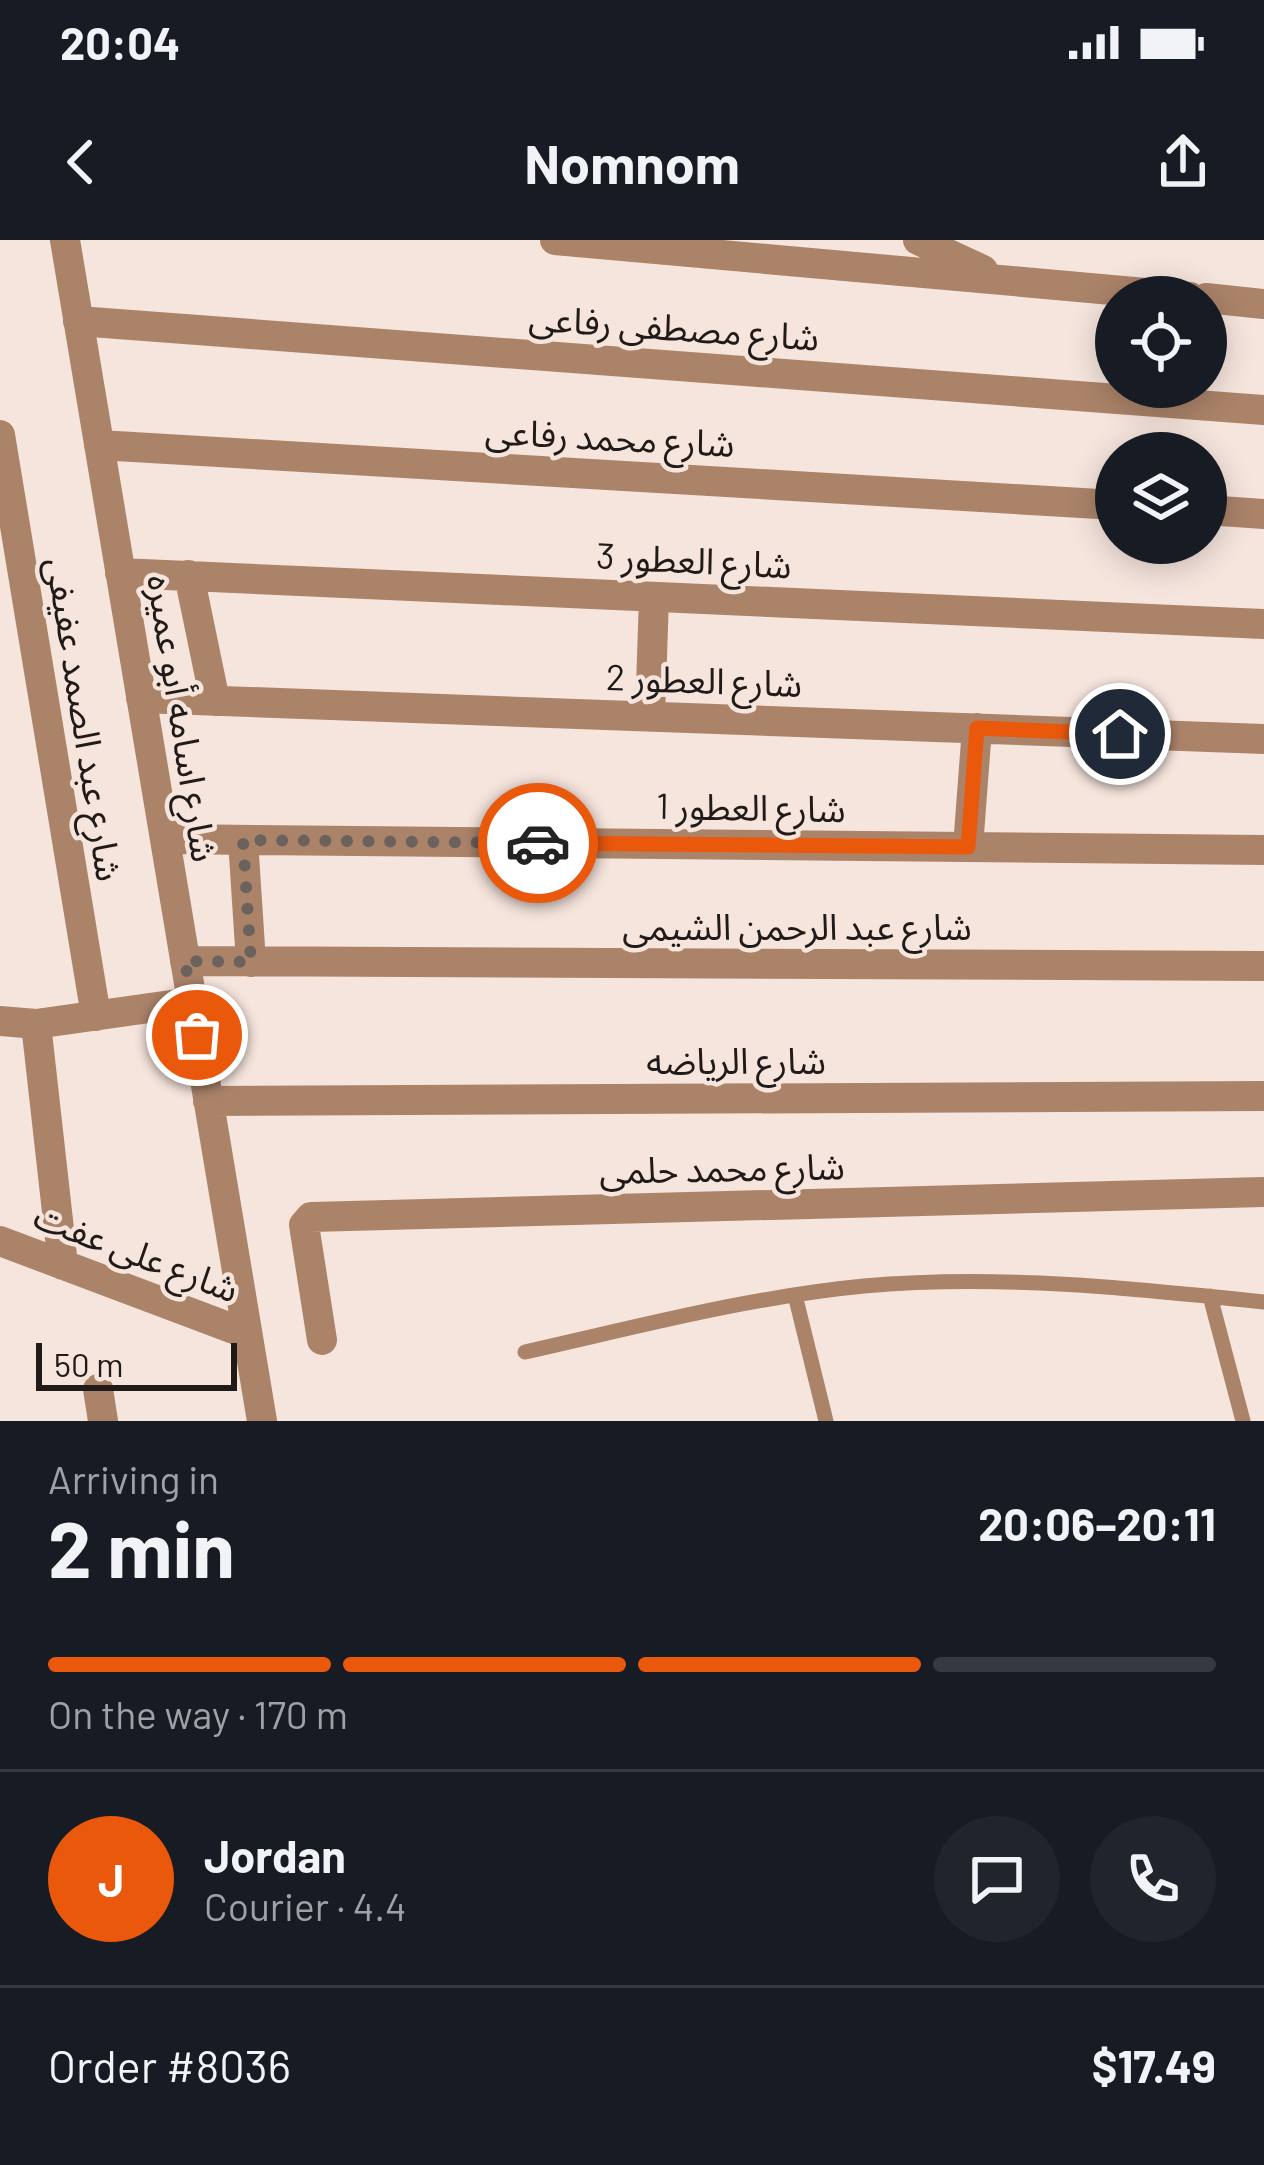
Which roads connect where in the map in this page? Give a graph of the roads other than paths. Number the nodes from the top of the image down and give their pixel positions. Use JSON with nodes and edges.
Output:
{"nodes":[{"id":1,"x":65,"y":240,"type":"edge"},
{"id":2,"x":555,"y":240,"type":"edge"},
{"id":3,"x":918,"y":240,"type":"edge"},
{"id":4,"x":1006,"y":280,"type":"junction"},
{"id":5,"x":1095,"y":288,"type":"edge"},
{"id":6,"x":1264,"y":292,"type":"edge"},
{"id":7,"x":1227,"y":297,"type":"edge"},
{"id":8,"x":1227,"y":300,"type":"edge"},
{"id":9,"x":1264,"y":304,"type":"edge"},
{"id":10,"x":78,"y":321,"type":"junction"},
{"id":11,"x":1264,"y":410,"type":"edge"},
{"id":12,"x":0,"y":435,"type":"edge"},
{"id":13,"x":99,"y":445,"type":"junction"},
{"id":14,"x":1095,"y":504,"type":"edge"},
{"id":15,"x":1227,"y":511,"type":"edge"},
{"id":16,"x":1264,"y":514,"type":"edge"},
{"id":17,"x":120,"y":573,"type":"junction"},
{"id":18,"x":189,"y":575,"type":"junction"},
{"id":19,"x":654,"y":596,"type":"junction"},
{"id":20,"x":1264,"y":624,"type":"edge"},
{"id":21,"x":141,"y":698,"type":"junction"},
{"id":22,"x":214,"y":700,"type":"junction"},
{"id":23,"x":650,"y":716,"type":"junction"},
{"id":24,"x":977,"y":728,"type":"junction"},
{"id":25,"x":1264,"y":739,"type":"edge"},
{"id":26,"x":165,"y":839,"type":"junction"},
{"id":27,"x":243,"y":840,"type":"junction"},
{"id":28,"x":968,"y":847,"type":"junction"},
{"id":29,"x":1264,"y":850,"type":"edge"},
{"id":30,"x":185,"y":961,"type":"junction"},
{"id":31,"x":251,"y":962,"type":"junction"},
{"id":32,"x":1264,"y":966,"type":"edge"},
{"id":33,"x":192,"y":1002,"type":"junction"},
{"id":34,"x":96,"y":1016,"type":"junction"},
{"id":35,"x":0,"y":1021,"type":"edge"},
{"id":36,"x":36,"y":1024,"type":"junction"},
{"id":37,"x":1264,"y":1096,"type":"edge"},
{"id":38,"x":208,"y":1101,"type":"junction"},
{"id":39,"x":1264,"y":1192,"type":"edge"},
{"id":40,"x":0,"y":1241,"type":"edge"},
{"id":41,"x":63,"y":1265,"type":"junction"},
{"id":42,"x":795,"y":1295,"type":"junction"},
{"id":43,"x":1210,"y":1296,"type":"junction"},
{"id":44,"x":1264,"y":1302,"type":"edge"},
{"id":45,"x":248,"y":1334,"type":"junction"},
{"id":46,"x":322,"y":1340,"type":"dead end"},
{"id":47,"x":525,"y":1352,"type":"dead end"},
{"id":48,"x":98,"y":1389,"type":"dead end"},
{"id":49,"x":104,"y":1421,"type":"edge"},
{"id":50,"x":262,"y":1421,"type":"edge"},
{"id":51,"x":826,"y":1421,"type":"edge"},
{"id":52,"x":1243,"y":1421,"type":"edge"}],
"edges":[{"from":1,"to":10,"type":"street","name":"شارع اسامه أبو عميره"},
{"from":2,"to":4,"type":"street"},
{"from":3,"to":4,"type":"street"},
{"from":4,"to":5,"type":"street"},
{"from":6,"to":7,"type":"street"},
{"from":8,"to":9,"type":"street"},
{"from":10,"to":11,"type":"street","name":"شارع مصطفى رفاعى"},
{"from":10,"to":13,"type":"street","name":"شارع اسامه أبو عميره"},
{"from":12,"to":34,"type":"street","name":"شارع عبد الصمد عفيفى"},
{"from":13,"to":14,"type":"street","name":"شارع محمد رفاعى"},
{"from":13,"to":17,"type":"street","name":"شارع اسامه أبو عميره"},
{"from":15,"to":16,"type":"street"},
{"from":17,"to":18,"type":"street","name":"شارع العطور 3"},
{"from":17,"to":21,"type":"street","name":"شارع اسامه أبو عميره"},
{"from":18,"to":19,"type":"street","name":"شارع العطور 3"},
{"from":18,"to":22,"type":"street"},
{"from":19,"to":20,"type":"street","name":"شارع العطور 3"},
{"from":19,"to":23,"type":"street"},
{"from":21,"to":22,"type":"street","name":"شارع العطور 2"},
{"from":21,"to":26,"type":"street","name":"شارع اسامه أبو عميره"},
{"from":22,"to":23,"type":"street","name":"شارع العطور 2"},
{"from":23,"to":24,"type":"street","name":"شارع العطور 2"},
{"from":24,"to":25,"type":"street","name":"شارع العطور 2"},
{"from":24,"to":28,"type":"street"},
{"from":26,"to":27,"type":"street","name":"شارع العطور 1"},
{"from":26,"to":30,"type":"street","name":"شارع اسامه أبو عميره"},
{"from":27,"to":28,"type":"street","name":"شارع العطور 1"},
{"from":27,"to":31,"type":"street"},
{"from":28,"to":29,"type":"street","name":"شارع العطور 1"},
{"from":30,"to":31,"type":"street","name":"شارع عبد الرحمن الشيمى"},
{"from":30,"to":33,"type":"street","name":"شارع اسامه أبو عميره"},
{"from":31,"to":32,"type":"street","name":"شارع عبد الرحمن الشيمى"},
{"from":33,"to":34,"type":"street"},
{"from":33,"to":38,"type":"street","name":"شارع اسامه أبو عميره"},
{"from":34,"to":36,"type":"street"},
{"from":35,"to":36,"type":"street"},
{"from":36,"to":41,"type":"street"},
{"from":37,"to":38,"type":"street","name":"شارع الرياضه"},
{"from":38,"to":45,"type":"street","name":"شارع اسامه أبو عميره"},
{"from":39,"to":46,"type":"street","name":"شارع محمد حلمى"},
{"from":40,"to":41,"type":"street","name":"شارع على عفت"},
{"from":41,"to":45,"type":"street","name":"شارع على عفت"},
{"from":42,"to":43,"type":"lane"},
{"from":42,"to":47,"type":"lane"},
{"from":42,"to":51,"type":"lane"},
{"from":43,"to":44,"type":"lane"},
{"from":43,"to":52,"type":"lane"},
{"from":45,"to":50,"type":"street","name":"شارع اسامه أبو عميره"},
{"from":48,"to":49,"type":"street"}]}
